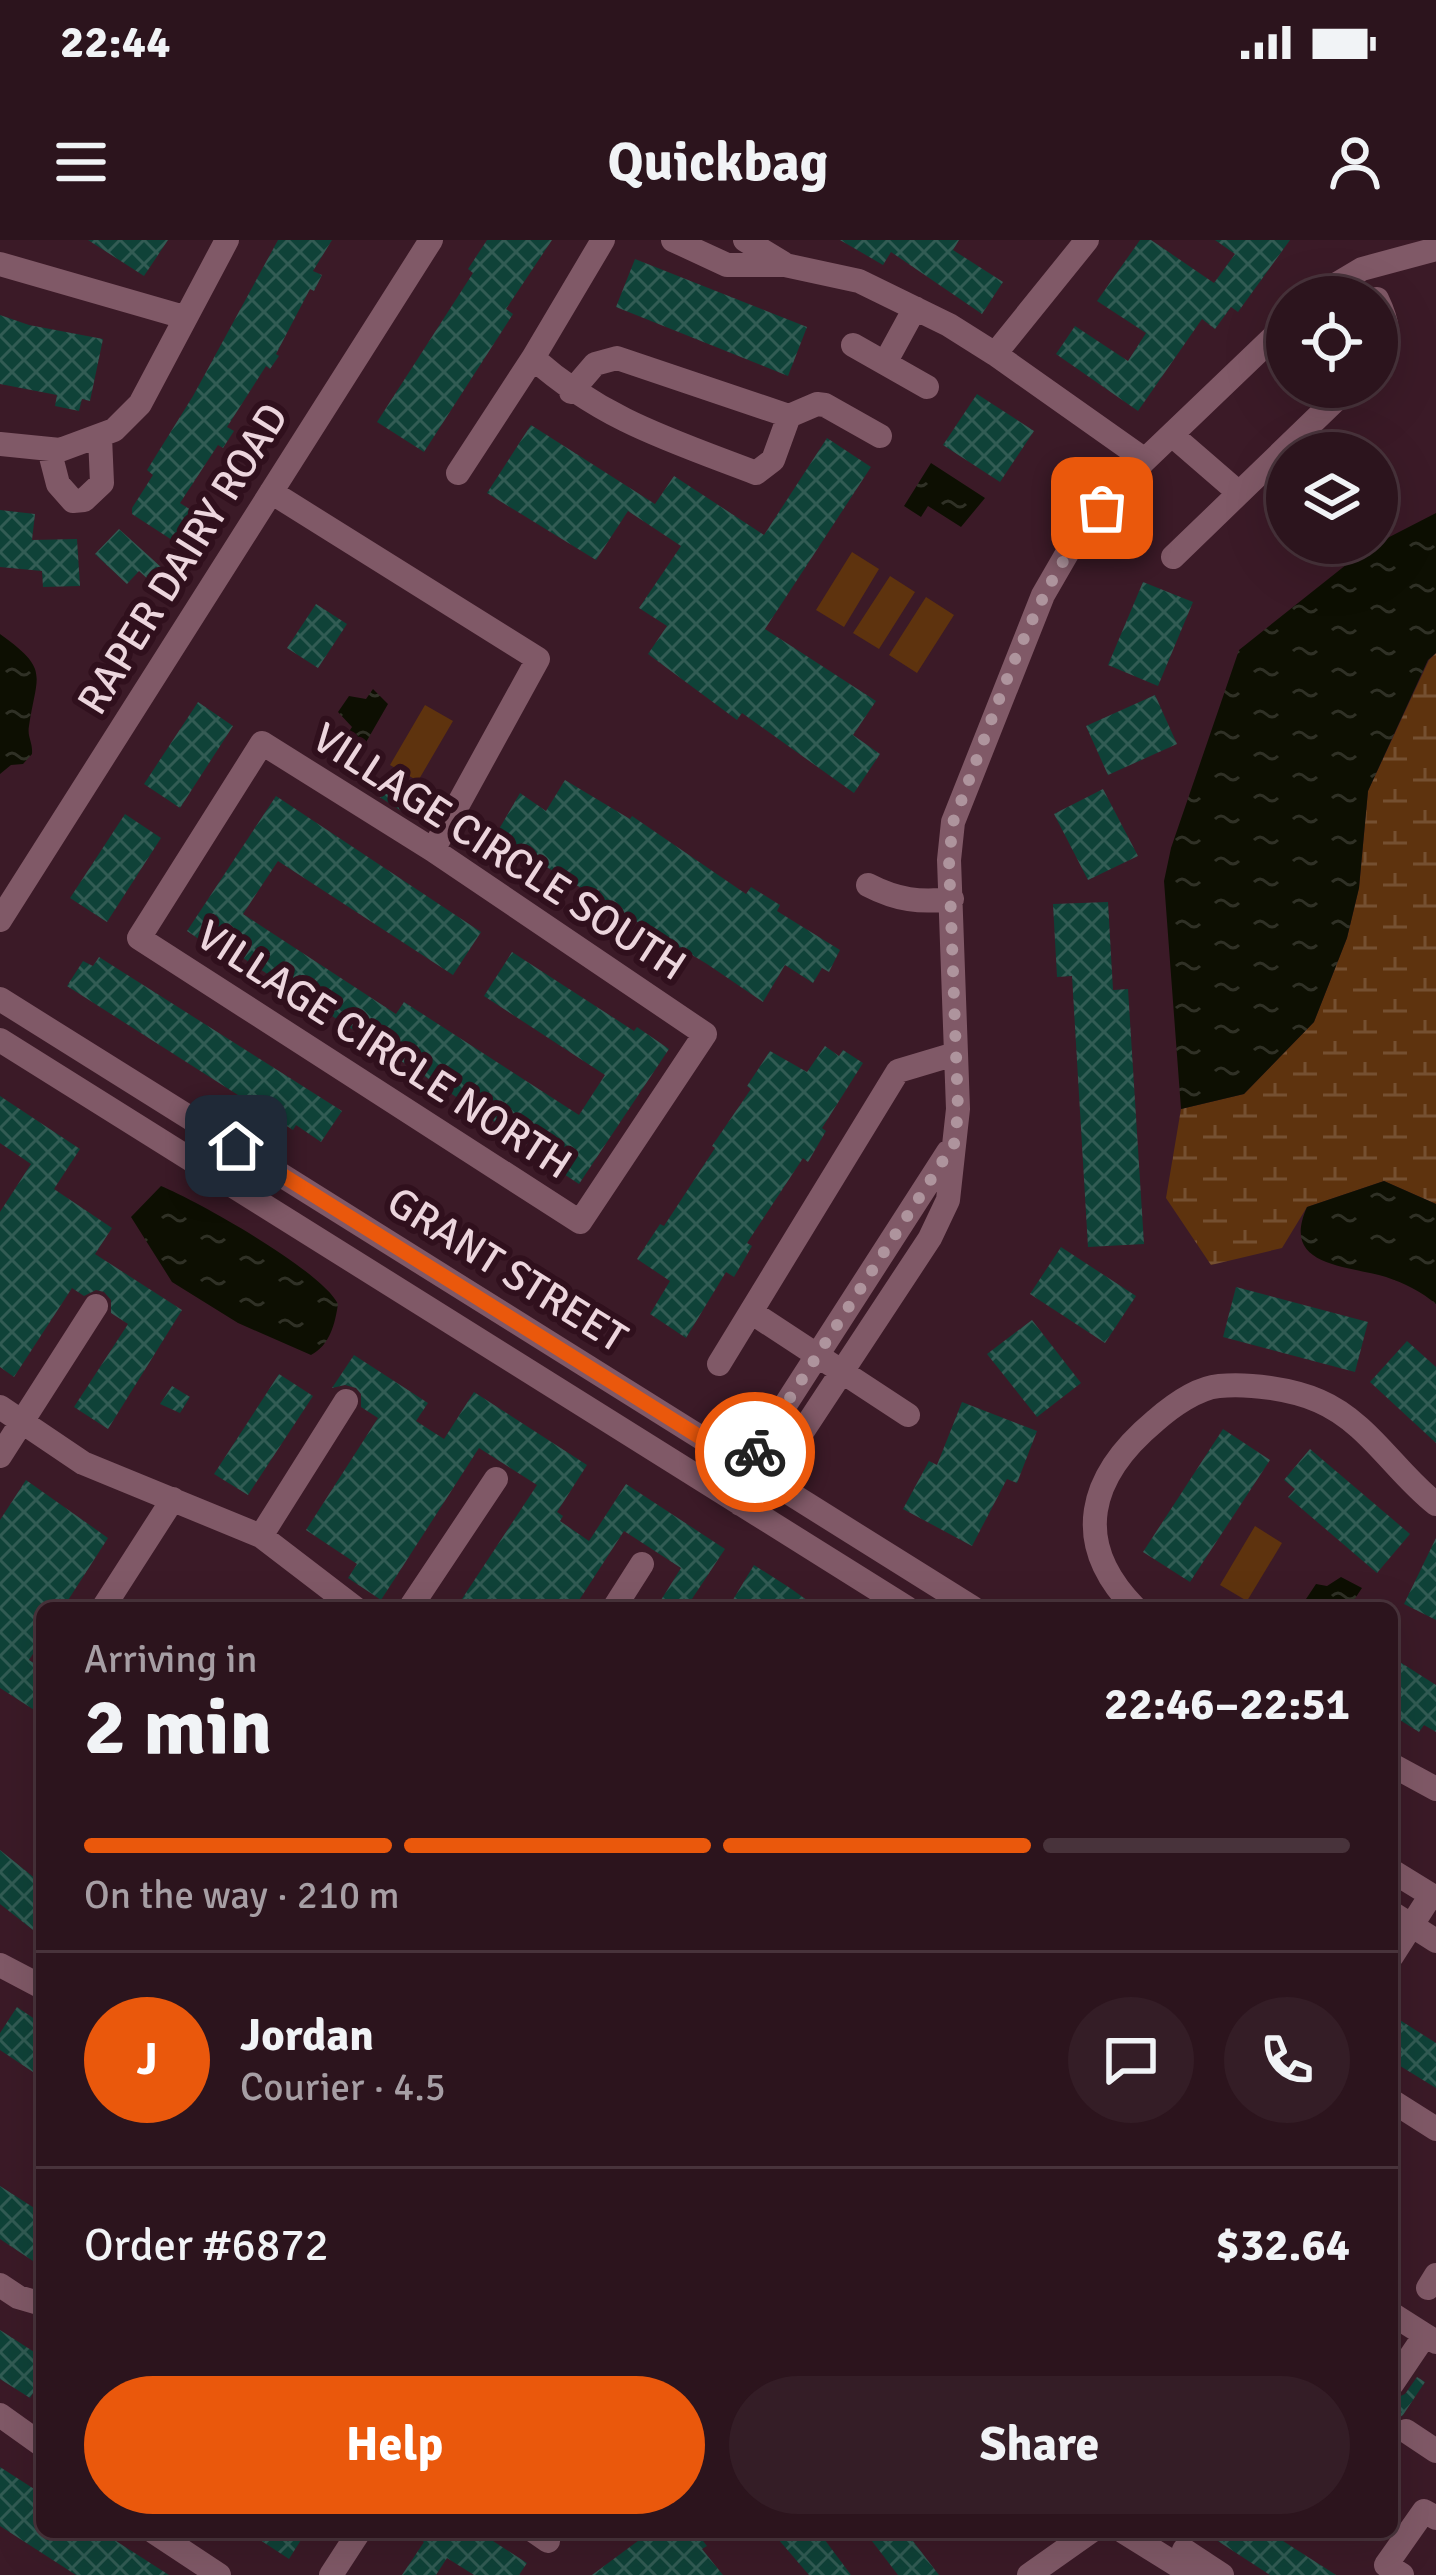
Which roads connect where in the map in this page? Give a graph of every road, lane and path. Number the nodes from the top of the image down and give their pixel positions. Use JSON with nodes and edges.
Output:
{"nodes":[{"id":1,"x":227,"y":240,"type":"edge"},
{"id":2,"x":431,"y":240,"type":"edge"},
{"id":3,"x":603,"y":240,"type":"edge"},
{"id":4,"x":673,"y":240,"type":"edge"},
{"id":5,"x":745,"y":240,"type":"edge"},
{"id":6,"x":1087,"y":240,"type":"edge"},
{"id":7,"x":1436,"y":249,"type":"edge"},
{"id":8,"x":0,"y":264,"type":"edge"},
{"id":9,"x":785,"y":265,"type":"junction"},
{"id":10,"x":1362,"y":269,"type":"junction"},
{"id":11,"x":1350,"y":276,"type":"edge"},
{"id":12,"x":1366,"y":276,"type":"edge"},
{"id":13,"x":915,"y":308,"type":"junction"},
{"id":14,"x":184,"y":317,"type":"junction"},
{"id":15,"x":1266,"y":344,"type":"edge"},
{"id":16,"x":853,"y":345,"type":"dead end"},
{"id":17,"x":995,"y":354,"type":"junction"},
{"id":18,"x":533,"y":358,"type":"junction"},
{"id":19,"x":885,"y":363,"type":"junction"},
{"id":20,"x":927,"y":387,"type":"dead end"},
{"id":21,"x":572,"y":392,"type":"junction"},
{"id":22,"x":1327,"y":408,"type":"edge"},
{"id":23,"x":789,"y":416,"type":"junction"},
{"id":24,"x":1172,"y":435,"type":"junction"},
{"id":25,"x":880,"y":436,"type":"dead end"},
{"id":26,"x":100,"y":437,"type":"junction"},
{"id":27,"x":0,"y":443,"type":"edge"},
{"id":28,"x":49,"y":449,"type":"junction"},
{"id":29,"x":1145,"y":460,"type":"junction"},
{"id":30,"x":458,"y":473,"type":"dead end"},
{"id":31,"x":272,"y":492,"type":"junction"},
{"id":32,"x":1239,"y":494,"type":"junction"},
{"id":33,"x":1174,"y":557,"type":"dead end"},
{"id":34,"x":433,"y":850,"type":"junction"},
{"id":35,"x":868,"y":885,"type":"dead end"},
{"id":36,"x":952,"y":899,"type":"junction"},
{"id":37,"x":0,"y":920,"type":"edge"},
{"id":38,"x":139,"y":938,"type":"joint"},
{"id":39,"x":0,"y":999,"type":"edge"},
{"id":40,"x":704,"y":1034,"type":"joint"},
{"id":41,"x":0,"y":1040,"type":"edge"},
{"id":42,"x":955,"y":1054,"type":"junction"},
{"id":43,"x":955,"y":1142,"type":"junction"},
{"id":44,"x":96,"y":1306,"type":"dead end"},
{"id":45,"x":752,"y":1312,"type":"junction"},
{"id":46,"x":817,"y":1355,"type":"junction"},
{"id":47,"x":718,"y":1364,"type":"dead end"},
{"id":48,"x":842,"y":1372,"type":"junction"},
{"id":49,"x":346,"y":1401,"type":"dead end"},
{"id":50,"x":0,"y":1407,"type":"edge"},
{"id":51,"x":908,"y":1415,"type":"dead end"},
{"id":52,"x":21,"y":1423,"type":"junction"},
{"id":53,"x":0,"y":1456,"type":"edge"},
{"id":54,"x":746,"y":1466,"type":"junction"},
{"id":55,"x":496,"y":1479,"type":"dead end"},
{"id":56,"x":770,"y":1481,"type":"junction"},
{"id":57,"x":172,"y":1499,"type":"junction"},
{"id":58,"x":740,"y":1504,"type":"junction"},
{"id":59,"x":1436,"y":1504,"type":"edge"},
{"id":60,"x":261,"y":1536,"type":"junction"},
{"id":61,"x":642,"y":1564,"type":"dead end"},
{"id":62,"x":107,"y":1602,"type":"edge"},
{"id":63,"x":347,"y":1602,"type":"edge"},
{"id":64,"x":414,"y":1602,"type":"edge"},
{"id":65,"x":618,"y":1602,"type":"edge"},
{"id":66,"x":897,"y":1602,"type":"edge"},
{"id":67,"x":958,"y":1602,"type":"edge"},
{"id":68,"x":1130,"y":1602,"type":"edge"},
{"id":69,"x":1398,"y":1768,"type":"edge"},
{"id":70,"x":1436,"y":1789,"type":"edge"},
{"id":71,"x":1398,"y":1875,"type":"edge"},
{"id":72,"x":1434,"y":1897,"type":"edge"},
{"id":73,"x":1402,"y":1919,"type":"edge"},
{"id":74,"x":1436,"y":1940,"type":"edge"},
{"id":75,"x":0,"y":1965,"type":"edge"},
{"id":76,"x":36,"y":1984,"type":"edge"},
{"id":77,"x":1398,"y":2105,"type":"edge"},
{"id":78,"x":1436,"y":2129,"type":"edge"},
{"id":79,"x":0,"y":2285,"type":"edge"},
{"id":80,"x":36,"y":2302,"type":"edge"},
{"id":81,"x":1398,"y":2318,"type":"edge"},
{"id":82,"x":1430,"y":2339,"type":"edge"},
{"id":83,"x":1398,"y":2377,"type":"edge"},
{"id":84,"x":0,"y":2415,"type":"edge"},
{"id":85,"x":1406,"y":2432,"type":"dead end"},
{"id":86,"x":36,"y":2441,"type":"edge"},
{"id":87,"x":1436,"y":2451,"type":"edge"},
{"id":88,"x":1436,"y":2518,"type":"edge"},
{"id":89,"x":163,"y":2538,"type":"edge"},
{"id":90,"x":355,"y":2538,"type":"edge"},
{"id":91,"x":1081,"y":2538,"type":"edge"},
{"id":92,"x":1134,"y":2538,"type":"edge"},
{"id":93,"x":1164,"y":2538,"type":"edge"},
{"id":94,"x":219,"y":2575,"type":"edge"},
{"id":95,"x":331,"y":2575,"type":"edge"},
{"id":96,"x":1029,"y":2575,"type":"edge"},
{"id":97,"x":1193,"y":2575,"type":"edge"},
{"id":98,"x":1222,"y":2575,"type":"edge"},
{"id":99,"x":1402,"y":2575,"type":"edge"}],
"edges":[{"from":1,"to":14,"type":"street"},
{"from":2,"to":31,"type":"street","name":"RAPER DAIRY ROAD"},
{"from":3,"to":18,"type":"street"},
{"from":4,"to":9,"type":"street"},
{"from":5,"to":9,"type":"street"},
{"from":6,"to":17,"type":"street"},
{"from":7,"to":10,"type":"street"},
{"from":8,"to":14,"type":"street"},
{"from":9,"to":13,"type":"street"},
{"from":10,"to":11,"type":"street"},
{"from":10,"to":12,"type":"street"},
{"from":13,"to":17,"type":"street"},
{"from":13,"to":19,"type":"street"},
{"from":14,"to":26,"type":"street"},
{"from":15,"to":24,"type":"street"},
{"from":16,"to":19,"type":"street"},
{"from":17,"to":29,"type":"street"},
{"from":18,"to":21,"type":"street"},
{"from":18,"to":30,"type":"street"},
{"from":19,"to":20,"type":"street"},
{"from":21,"to":23,"type":"street"},
{"from":21,"to":23,"type":"street"},
{"from":22,"to":32,"type":"street"},
{"from":23,"to":25,"type":"street"},
{"from":24,"to":29,"type":"street"},
{"from":24,"to":32,"type":"street"},
{"from":26,"to":28,"type":"street"},
{"from":26,"to":28,"type":"street"},
{"from":27,"to":28,"type":"street"},
{"from":29,"to":36,"type":"street"},
{"from":31,"to":34,"type":"street"},
{"from":31,"to":37,"type":"street","name":"RAPER DAIRY ROAD"},
{"from":32,"to":33,"type":"street"},
{"from":34,"to":38,"type":"street","name":"VILLAGE CIRCLE SOUTH"},
{"from":34,"to":40,"type":"street","name":"VILLAGE CIRCLE SOUTH"},
{"from":35,"to":36,"type":"street"},
{"from":36,"to":42,"type":"street"},
{"from":38,"to":40,"type":"street","name":"VILLAGE CIRCLE NORTH"},
{"from":39,"to":54,"type":"street","name":"GRANT STREET"},
{"from":41,"to":58,"type":"street","name":"GRANT STREET"},
{"from":42,"to":43,"type":"street"},
{"from":42,"to":45,"type":"street"},
{"from":43,"to":46,"type":"street"},
{"from":43,"to":48,"type":"street"},
{"from":44,"to":52,"type":"street"},
{"from":45,"to":46,"type":"street"},
{"from":45,"to":47,"type":"street"},
{"from":46,"to":48,"type":"street"},
{"from":46,"to":54,"type":"street"},
{"from":48,"to":51,"type":"street"},
{"from":48,"to":56,"type":"street"},
{"from":49,"to":60,"type":"street"},
{"from":50,"to":52,"type":"street"},
{"from":52,"to":53,"type":"street"},
{"from":52,"to":57,"type":"street"},
{"from":54,"to":56,"type":"street","name":"GRANT STREET"},
{"from":54,"to":58,"type":"street"},
{"from":55,"to":64,"type":"street"},
{"from":56,"to":58,"type":"street"},
{"from":56,"to":67,"type":"street","name":"GRANT STREET"},
{"from":57,"to":60,"type":"street"},
{"from":57,"to":62,"type":"street"},
{"from":58,"to":66,"type":"street","name":"GRANT STREET"},
{"from":59,"to":68,"type":"street"},
{"from":60,"to":63,"type":"street"},
{"from":61,"to":65,"type":"street"},
{"from":69,"to":70,"type":"street"},
{"from":71,"to":72,"type":"street"},
{"from":72,"to":73,"type":"street"},
{"from":73,"to":74,"type":"street"},
{"from":75,"to":76,"type":"street"},
{"from":77,"to":78,"type":"street"},
{"from":79,"to":80,"type":"street"},
{"from":81,"to":82,"type":"street"},
{"from":82,"to":83,"type":"street"},
{"from":84,"to":86,"type":"street"},
{"from":85,"to":87,"type":"street"},
{"from":88,"to":99,"type":"street"},
{"from":89,"to":94,"type":"street"},
{"from":90,"to":95,"type":"street"},
{"from":91,"to":96,"type":"street"},
{"from":92,"to":97,"type":"street"},
{"from":93,"to":98,"type":"street"}]}
